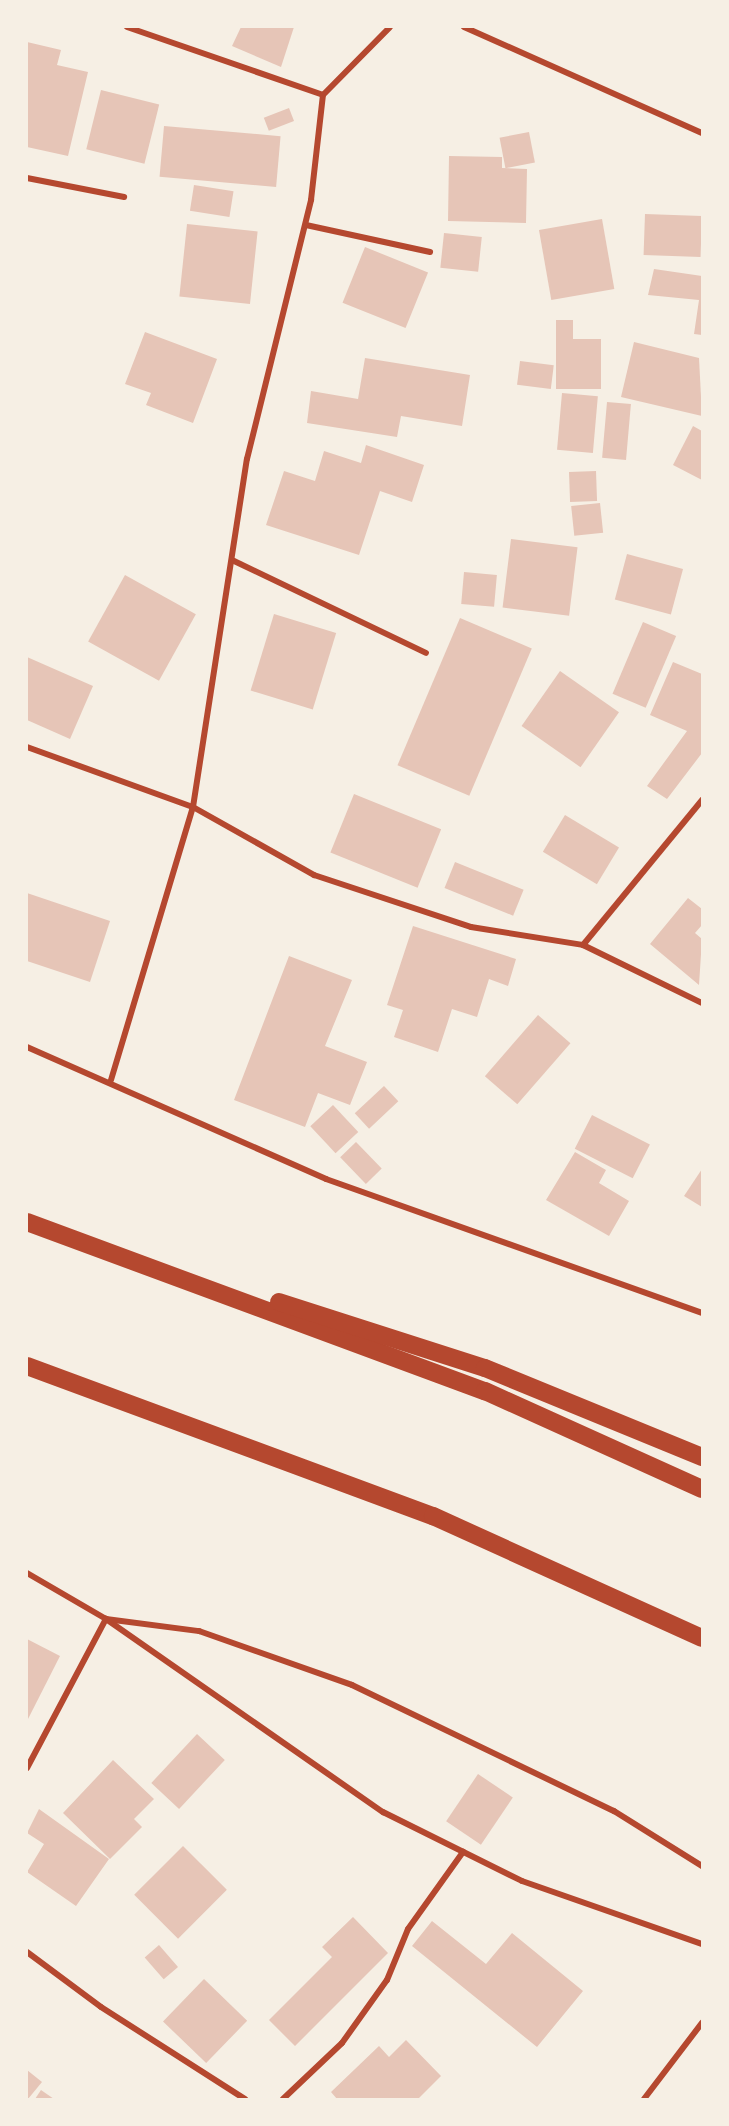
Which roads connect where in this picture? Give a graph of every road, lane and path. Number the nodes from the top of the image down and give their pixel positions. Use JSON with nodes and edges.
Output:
{"nodes":[{"id":1,"x":127,"y":27,"type":"edge"},
{"id":2,"x":390,"y":27,"type":"edge"},
{"id":3,"x":464,"y":27,"type":"edge"},
{"id":4,"x":323,"y":95,"type":"junction"},
{"id":5,"x":702,"y":134,"type":"edge"},
{"id":6,"x":27,"y":178,"type":"edge"},
{"id":7,"x":124,"y":196,"type":"dead end"},
{"id":8,"x":306,"y":225,"type":"junction"},
{"id":9,"x":430,"y":252,"type":"dead end"},
{"id":10,"x":232,"y":560,"type":"junction"},
{"id":11,"x":426,"y":652,"type":"dead end"},
{"id":12,"x":27,"y":747,"type":"edge"},
{"id":13,"x":702,"y":800,"type":"edge"},
{"id":14,"x":193,"y":807,"type":"junction"},
{"id":15,"x":584,"y":945,"type":"junction"},
{"id":16,"x":702,"y":1003,"type":"edge"},
{"id":17,"x":27,"y":1047,"type":"edge"},
{"id":18,"x":111,"y":1080,"type":"junction"},
{"id":19,"x":27,"y":1222,"type":"edge"},
{"id":20,"x":702,"y":1312,"type":"edge"},
{"id":21,"x":27,"y":1366,"type":"edge"},
{"id":22,"x":702,"y":1457,"type":"edge"},
{"id":23,"x":702,"y":1490,"type":"edge"},
{"id":24,"x":27,"y":1573,"type":"edge"},
{"id":25,"x":106,"y":1619,"type":"junction"},
{"id":26,"x":702,"y":1638,"type":"edge"},
{"id":27,"x":27,"y":1768,"type":"edge"},
{"id":28,"x":463,"y":1852,"type":"junction"},
{"id":29,"x":702,"y":1866,"type":"edge"},
{"id":30,"x":702,"y":1944,"type":"edge"},
{"id":31,"x":27,"y":1952,"type":"edge"},
{"id":32,"x":702,"y":2023,"type":"edge"},
{"id":33,"x":245,"y":2099,"type":"edge"},
{"id":34,"x":283,"y":2099,"type":"edge"},
{"id":35,"x":644,"y":2099,"type":"edge"}],
"edges":[{"from":1,"to":4,"type":"street"},
{"from":2,"to":4,"type":"street"},
{"from":3,"to":5,"type":"street"},
{"from":4,"to":8,"type":"street"},
{"from":6,"to":7,"type":"street"},
{"from":8,"to":9,"type":"street"},
{"from":8,"to":10,"type":"street"},
{"from":10,"to":11,"type":"street"},
{"from":10,"to":14,"type":"street"},
{"from":12,"to":14,"type":"street"},
{"from":13,"to":15,"type":"street"},
{"from":14,"to":15,"type":"street"},
{"from":14,"to":18,"type":"street"},
{"from":15,"to":16,"type":"street"},
{"from":17,"to":18,"type":"street"},
{"from":18,"to":20,"type":"street"},
{"from":19,"to":22,"type":"highway"},
{"from":19,"to":23,"type":"highway"},
{"from":21,"to":26,"type":"highway"},
{"from":24,"to":25,"type":"street"},
{"from":25,"to":27,"type":"street"},
{"from":25,"to":28,"type":"street"},
{"from":25,"to":29,"type":"street"},
{"from":28,"to":30,"type":"street"},
{"from":28,"to":34,"type":"street"},
{"from":31,"to":33,"type":"street"},
{"from":32,"to":35,"type":"street"}]}
